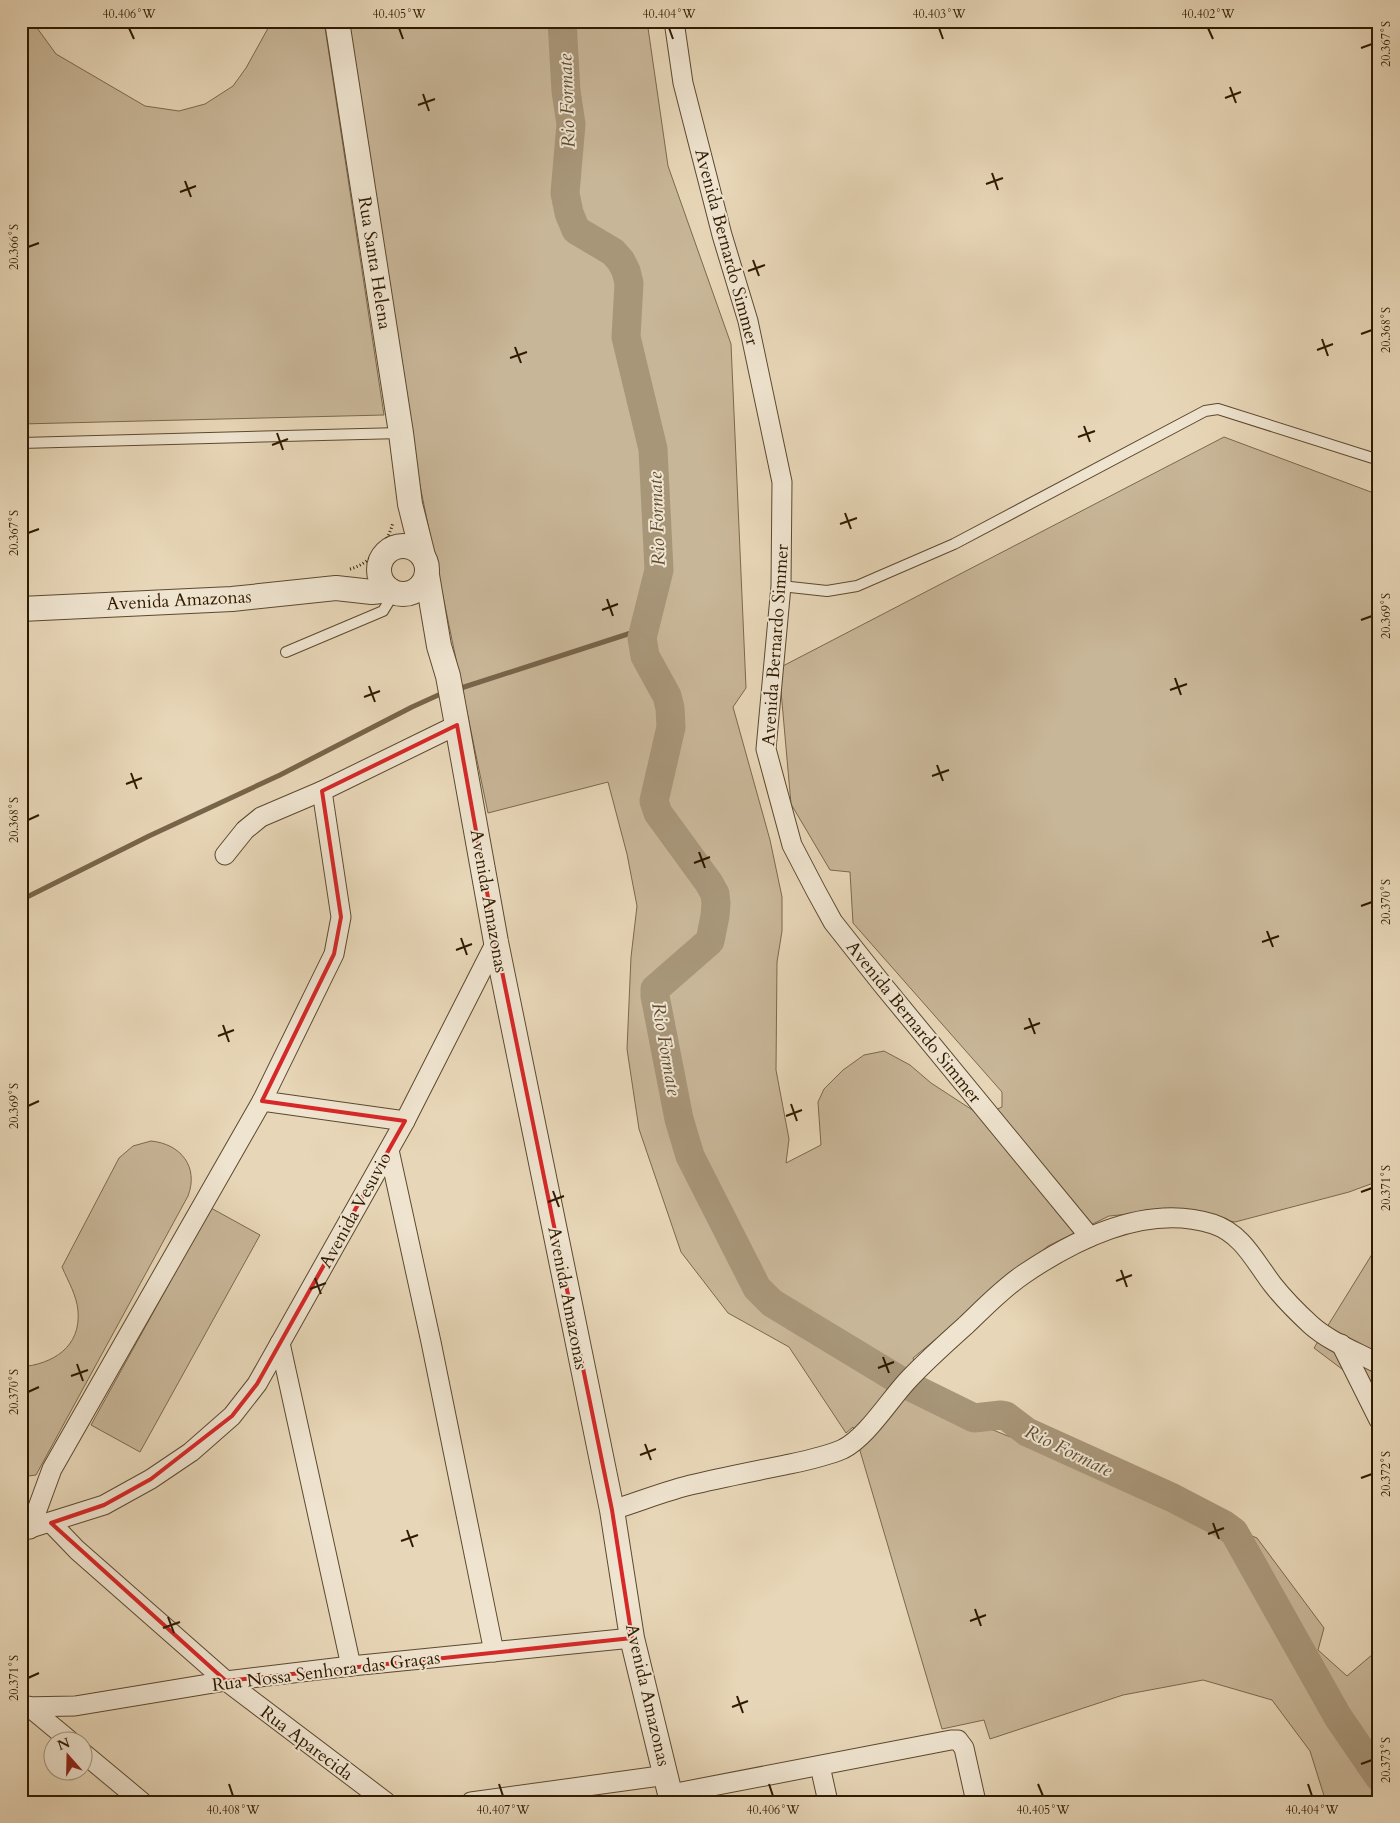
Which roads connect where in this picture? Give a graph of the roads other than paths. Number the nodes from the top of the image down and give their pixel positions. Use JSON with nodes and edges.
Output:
{"nodes":[{"id":1,"x":337,"y":21,"type":"edge"},
{"id":2,"x":674,"y":21,"type":"edge"},
{"id":3,"x":401,"y":433,"type":"junction"},
{"id":4,"x":21,"y":443,"type":"edge"},
{"id":5,"x":1379,"y":460,"type":"edge"},
{"id":6,"x":402,"y":510,"type":"junction"},
{"id":7,"x":388,"y":555,"type":"junction"},
{"id":8,"x":425,"y":565,"type":"junction"},
{"id":9,"x":341,"y":579,"type":"junction"},
{"id":10,"x":781,"y":586,"type":"junction"},
{"id":11,"x":394,"y":592,"type":"junction"},
{"id":12,"x":21,"y":609,"type":"edge"},
{"id":13,"x":439,"y":646,"type":"junction"},
{"id":14,"x":286,"y":652,"type":"dead end"},
{"id":15,"x":457,"y":725,"type":"junction"},
{"id":16,"x":322,"y":791,"type":"junction"},
{"id":17,"x":225,"y":855,"type":"dead end"},
{"id":18,"x":496,"y":942,"type":"junction"},
{"id":19,"x":262,"y":1101,"type":"junction"},
{"id":20,"x":405,"y":1120,"type":"junction"},
{"id":21,"x":389,"y":1150,"type":"junction"},
{"id":22,"x":1090,"y":1237,"type":"junction"},
{"id":23,"x":280,"y":1342,"type":"junction"},
{"id":24,"x":1341,"y":1344,"type":"junction"},
{"id":25,"x":1379,"y":1364,"type":"edge"},
{"id":26,"x":1379,"y":1420,"type":"edge"},
{"id":27,"x":612,"y":1510,"type":"junction"},
{"id":28,"x":51,"y":1523,"type":"junction"},
{"id":29,"x":26,"y":1530,"type":"edge"},
{"id":30,"x":632,"y":1638,"type":"junction"},
{"id":31,"x":494,"y":1652,"type":"junction"},
{"id":32,"x":351,"y":1666,"type":"junction"},
{"id":33,"x":226,"y":1681,"type":"junction"},
{"id":34,"x":25,"y":1707,"type":"edge"},
{"id":35,"x":56,"y":1730,"type":"edge"},
{"id":36,"x":92,"y":1760,"type":"edge"},
{"id":37,"x":820,"y":1766,"type":"junction"},
{"id":38,"x":670,"y":1790,"type":"edge"},
{"id":39,"x":526,"y":1798,"type":"edge"},
{"id":40,"x":142,"y":1802,"type":"edge"},
{"id":41,"x":386,"y":1802,"type":"edge"},
{"id":42,"x":471,"y":1802,"type":"edge"},
{"id":43,"x":828,"y":1802,"type":"edge"},
{"id":44,"x":976,"y":1802,"type":"edge"}],
"edges":[{"from":1,"to":3,"type":"street","name":"Rua Santa Helena"},
{"from":2,"to":10,"type":"street","name":"Avenida Bernardo Simmer"},
{"from":3,"to":4,"type":"lane"},
{"from":3,"to":6,"type":"street","name":"Rua Santa Helena"},
{"from":5,"to":10,"type":"lane"},
{"from":6,"to":7,"type":"street","name":"Rua Santa Helena"},
{"from":6,"to":8,"type":"street","name":"Rua Santa Helena"},
{"from":7,"to":8,"type":"street"},
{"from":7,"to":9,"type":"street","name":"Avenida Amazonas"},
{"from":7,"to":11,"type":"street"},
{"from":8,"to":11,"type":"street"},
{"from":8,"to":13,"type":"street","name":"Avenida Amazonas"},
{"from":9,"to":11,"type":"street","name":"Avenida Amazonas"},
{"from":9,"to":12,"type":"street","name":"Avenida Amazonas"},
{"from":10,"to":22,"type":"street","name":"Avenida Bernardo Simmer"},
{"from":11,"to":13,"type":"street","name":"Avenida Amazonas"},
{"from":11,"to":14,"type":"lane"},
{"from":13,"to":15,"type":"street","name":"Avenida Amazonas"},
{"from":15,"to":16,"type":"street"},
{"from":15,"to":18,"type":"street","name":"Avenida Amazonas"},
{"from":16,"to":17,"type":"street"},
{"from":16,"to":19,"type":"street"},
{"from":18,"to":20,"type":"street","name":"Avenida Vesuvio"},
{"from":18,"to":27,"type":"street","name":"Avenida Amazonas"},
{"from":19,"to":20,"type":"street"},
{"from":19,"to":29,"type":"street"},
{"from":20,"to":21,"type":"street","name":"Avenida Vesuvio"},
{"from":21,"to":23,"type":"street","name":"Avenida Vesuvio"},
{"from":21,"to":31,"type":"street"},
{"from":22,"to":24,"type":"street"},
{"from":22,"to":27,"type":"street"},
{"from":23,"to":28,"type":"street","name":"Avenida Vesuvio"},
{"from":23,"to":32,"type":"street"},
{"from":24,"to":25,"type":"street"},
{"from":24,"to":26,"type":"street"},
{"from":27,"to":30,"type":"street","name":"Avenida Amazonas"},
{"from":28,"to":29,"type":"street","name":"Avenida Vesuvio"},
{"from":28,"to":33,"type":"street","name":"Rua Aparecida"},
{"from":30,"to":31,"type":"street","name":"Rua Nossa Senhora das Graças"},
{"from":30,"to":38,"type":"street","name":"Avenida Amazonas"},
{"from":31,"to":32,"type":"street","name":"Rua Nossa Senhora das Graças"},
{"from":32,"to":33,"type":"street","name":"Rua Nossa Senhora das Graças"},
{"from":33,"to":34,"type":"street","name":"Rua Nossa Senhora das Graças"},
{"from":33,"to":41,"type":"street","name":"Rua Aparecida"},
{"from":34,"to":35,"type":"street"},
{"from":36,"to":40,"type":"street"},
{"from":37,"to":38,"type":"street"},
{"from":37,"to":43,"type":"street"},
{"from":37,"to":44,"type":"street"},
{"from":38,"to":39,"type":"street"},
{"from":39,"to":42,"type":"street"}]}
